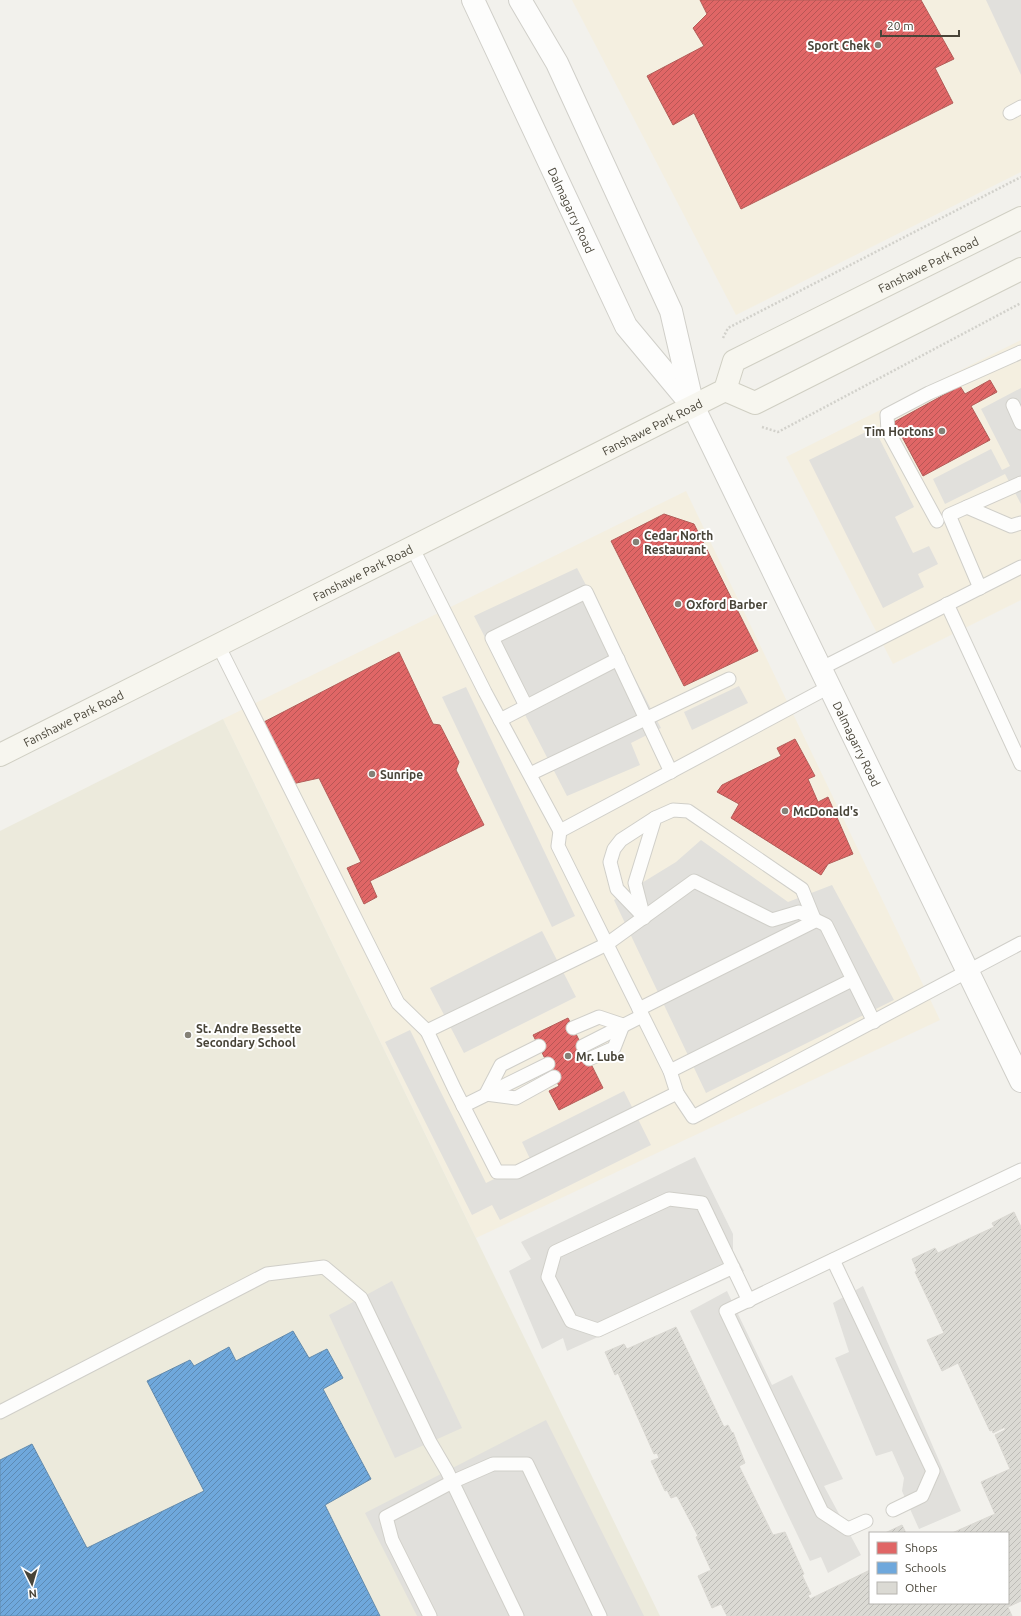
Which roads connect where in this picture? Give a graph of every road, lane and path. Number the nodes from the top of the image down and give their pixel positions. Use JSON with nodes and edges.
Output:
{"nodes":[{"id":1,"x":474,"y":0,"type":"edge"},
{"id":2,"x":520,"y":0,"type":"edge"},
{"id":3,"x":1021,"y":177,"type":"edge"},
{"id":4,"x":1021,"y":218,"type":"edge"},
{"id":5,"x":1021,"y":269,"type":"edge"},
{"id":6,"x":728,"y":328,"type":"dead end"},
{"id":7,"x":1021,"y":352,"type":"edge"},
{"id":8,"x":725,"y":390,"type":"junction"},
{"id":9,"x":1013,"y":405,"type":"dead end"},
{"id":10,"x":693,"y":406,"type":"junction"},
{"id":11,"x":1021,"y":423,"type":"edge"},
{"id":12,"x":1021,"y":483,"type":"edge"},
{"id":13,"x":967,"y":507,"type":"junction"},
{"id":14,"x":937,"y":521,"type":"dead end"},
{"id":15,"x":1021,"y":523,"type":"edge"},
{"id":16,"x":412,"y":547,"type":"junction"},
{"id":17,"x":1021,"y":567,"type":"edge"},
{"id":18,"x":980,"y":588,"type":"junction"},
{"id":19,"x":947,"y":604,"type":"junction"},
{"id":20,"x":218,"y":645,"type":"junction"},
{"id":21,"x":618,"y":659,"type":"junction"},
{"id":22,"x":825,"y":678,"type":"junction"},
{"id":23,"x":729,"y":679,"type":"dead end"},
{"id":24,"x":526,"y":706,"type":"junction"},
{"id":25,"x":646,"y":718,"type":"junction"},
{"id":26,"x":500,"y":720,"type":"junction"},
{"id":27,"x":0,"y":755,"type":"edge"},
{"id":28,"x":1021,"y":764,"type":"edge"},
{"id":29,"x":671,"y":772,"type":"junction"},
{"id":30,"x":530,"y":774,"type":"junction"},
{"id":31,"x":655,"y":818,"type":"junction"},
{"id":32,"x":560,"y":830,"type":"junction"},
{"id":33,"x":644,"y":918,"type":"junction"},
{"id":34,"x":815,"y":921,"type":"junction"},
{"id":35,"x":1021,"y":943,"type":"edge"},
{"id":36,"x":607,"y":944,"type":"junction"},
{"id":37,"x":968,"y":972,"type":"junction"},
{"id":38,"x":852,"y":980,"type":"junction"},
{"id":39,"x":641,"y":1013,"type":"junction"},
{"id":40,"x":874,"y":1022,"type":"junction"},
{"id":41,"x":623,"y":1025,"type":"junction"},
{"id":42,"x":573,"y":1028,"type":"dead end"},
{"id":43,"x":427,"y":1031,"type":"junction"},
{"id":44,"x":539,"y":1046,"type":"dead end"},
{"id":45,"x":583,"y":1046,"type":"dead end"},
{"id":46,"x":589,"y":1060,"type":"dead end"},
{"id":47,"x":548,"y":1064,"type":"dead end"},
{"id":48,"x":670,"y":1071,"type":"junction"},
{"id":49,"x":554,"y":1077,"type":"dead end"},
{"id":50,"x":1021,"y":1081,"type":"edge"},
{"id":51,"x":677,"y":1092,"type":"junction"},
{"id":52,"x":486,"y":1094,"type":"junction"},
{"id":53,"x":463,"y":1106,"type":"junction"},
{"id":54,"x":1021,"y":1170,"type":"edge"},
{"id":55,"x":833,"y":1260,"type":"junction"},
{"id":56,"x":733,"y":1267,"type":"junction"},
{"id":57,"x":749,"y":1301,"type":"junction"},
{"id":58,"x":0,"y":1412,"type":"edge"},
{"id":59,"x":452,"y":1482,"type":"junction"},
{"id":60,"x":893,"y":1510,"type":"dead end"},
{"id":61,"x":866,"y":1521,"type":"dead end"},
{"id":62,"x":430,"y":1616,"type":"edge"},
{"id":63,"x":517,"y":1616,"type":"edge"},
{"id":64,"x":600,"y":1616,"type":"edge"}],
"edges":[{"from":1,"to":10,"type":"street","name":"Dalmagarry Road"},
{"from":2,"to":10,"type":"street","name":"Dalmagarry Road"},
{"from":3,"to":6,"type":"path"},
{"from":4,"to":8,"type":"main road","name":"Fanshawe Park Road"},
{"from":5,"to":8,"type":"main road"},
{"from":7,"to":14,"type":"lane"},
{"from":8,"to":10,"type":"main road","name":"Fanshawe Park Road"},
{"from":9,"to":11,"type":"lane"},
{"from":10,"to":16,"type":"main road","name":"Fanshawe Park Road"},
{"from":10,"to":22,"type":"street","name":"Dalmagarry Road"},
{"from":12,"to":13,"type":"lane"},
{"from":13,"to":15,"type":"lane"},
{"from":13,"to":18,"type":"lane"},
{"from":16,"to":20,"type":"main road","name":"Fanshawe Park Road"},
{"from":16,"to":26,"type":"lane"},
{"from":17,"to":18,"type":"lane"},
{"from":18,"to":19,"type":"lane"},
{"from":19,"to":22,"type":"lane"},
{"from":19,"to":28,"type":"lane"},
{"from":20,"to":27,"type":"main road","name":"Fanshawe Park Road"},
{"from":20,"to":43,"type":"lane"},
{"from":21,"to":24,"type":"lane"},
{"from":21,"to":24,"type":"lane"},
{"from":21,"to":25,"type":"lane"},
{"from":22,"to":29,"type":"lane"},
{"from":22,"to":37,"type":"street","name":"Dalmagarry Road"},
{"from":23,"to":25,"type":"lane"},
{"from":24,"to":26,"type":"lane"},
{"from":25,"to":29,"type":"lane"},
{"from":25,"to":30,"type":"lane"},
{"from":26,"to":30,"type":"lane"},
{"from":29,"to":32,"type":"lane"},
{"from":30,"to":32,"type":"lane"},
{"from":31,"to":33,"type":"lane"},
{"from":31,"to":33,"type":"lane"},
{"from":31,"to":34,"type":"lane"},
{"from":32,"to":36,"type":"lane"},
{"from":33,"to":34,"type":"lane"},
{"from":33,"to":36,"type":"lane"},
{"from":34,"to":38,"type":"lane"},
{"from":34,"to":39,"type":"lane"},
{"from":35,"to":37,"type":"lane"},
{"from":36,"to":39,"type":"lane"},
{"from":36,"to":43,"type":"lane"},
{"from":37,"to":40,"type":"lane"},
{"from":37,"to":50,"type":"street","name":"Dalmagarry Road"},
{"from":38,"to":40,"type":"lane"},
{"from":38,"to":48,"type":"lane"},
{"from":39,"to":41,"type":"lane"},
{"from":39,"to":48,"type":"lane"},
{"from":40,"to":51,"type":"lane"},
{"from":41,"to":42,"type":"lane"},
{"from":41,"to":45,"type":"lane"},
{"from":41,"to":46,"type":"lane"},
{"from":43,"to":53,"type":"lane"},
{"from":44,"to":52,"type":"lane"},
{"from":47,"to":52,"type":"lane"},
{"from":48,"to":51,"type":"lane"},
{"from":49,"to":52,"type":"lane"},
{"from":51,"to":53,"type":"lane"},
{"from":52,"to":53,"type":"lane"},
{"from":54,"to":55,"type":"lane"},
{"from":55,"to":57,"type":"lane"},
{"from":55,"to":60,"type":"lane"},
{"from":56,"to":56,"type":"lane"},
{"from":56,"to":57,"type":"lane"},
{"from":57,"to":61,"type":"lane"},
{"from":58,"to":59,"type":"lane"},
{"from":59,"to":62,"type":"lane"},
{"from":59,"to":63,"type":"lane"},
{"from":59,"to":64,"type":"lane"}]}
